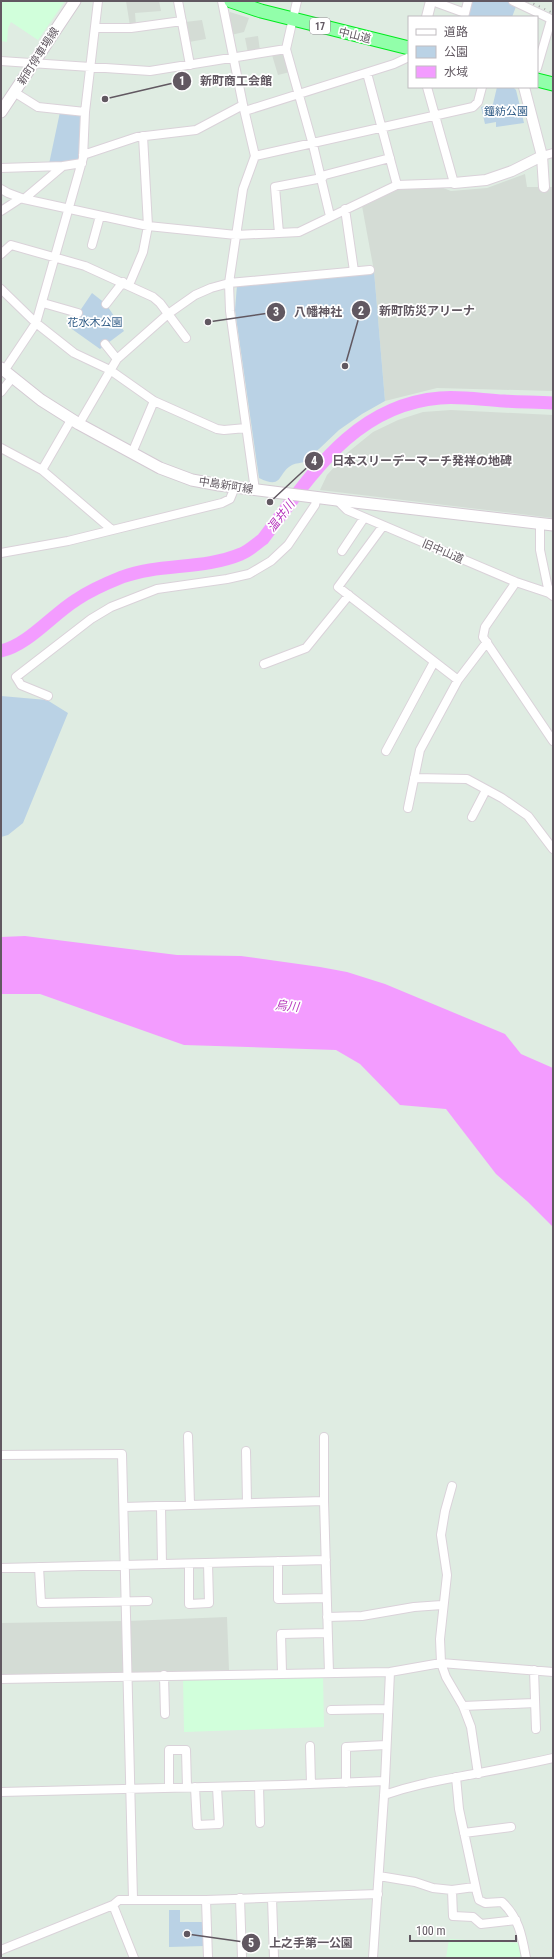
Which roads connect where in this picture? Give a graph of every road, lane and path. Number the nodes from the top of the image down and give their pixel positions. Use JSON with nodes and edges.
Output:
{"nodes":[{"id":1,"x":75,"y":1,"type":"edge"},
{"id":2,"x":98,"y":1,"type":"edge"},
{"id":3,"x":178,"y":1,"type":"edge"},
{"id":4,"x":222,"y":1,"type":"edge"},
{"id":5,"x":232,"y":1,"type":"edge"},
{"id":6,"x":297,"y":1,"type":"edge"},
{"id":7,"x":432,"y":1,"type":"edge"},
{"id":8,"x":468,"y":1,"type":"edge"},
{"id":9,"x":513,"y":1,"type":"edge"},
{"id":10,"x":464,"y":15,"type":"edge"},
{"id":11,"x":427,"y":16,"type":"edge"},
{"id":12,"x":293,"y":19,"type":"junction"},
{"id":13,"x":552,"y":20,"type":"edge"},
{"id":14,"x":182,"y":21,"type":"junction"},
{"id":15,"x":95,"y":28,"type":"junction"},
{"id":16,"x":408,"y":48,"type":"edge"},
{"id":17,"x":286,"y":49,"type":"junction"},
{"id":18,"x":408,"y":57,"type":"edge"},
{"id":19,"x":233,"y":58,"type":"junction"},
{"id":20,"x":1,"y":61,"type":"edge"},
{"id":21,"x":34,"y":63,"type":"junction"},
{"id":22,"x":538,"y":65,"type":"edge"},
{"id":23,"x":190,"y":66,"type":"junction"},
{"id":24,"x":90,"y":68,"type":"junction"},
{"id":25,"x":367,"y":72,"type":"junction"},
{"id":26,"x":538,"y":80,"type":"edge"},
{"id":27,"x":553,"y":84,"type":"edge"},
{"id":28,"x":427,"y":88,"type":"edge"},
{"id":29,"x":482,"y":88,"type":"edge"},
{"id":30,"x":524,"y":88,"type":"edge"},
{"id":31,"x":14,"y":92,"type":"junction"},
{"id":32,"x":299,"y":94,"type":"junction"},
{"id":33,"x":244,"y":108,"type":"junction"},
{"id":34,"x":1,"y":112,"type":"edge"},
{"id":35,"x":85,"y":112,"type":"junction"},
{"id":36,"x":434,"y":115,"type":"junction"},
{"id":37,"x":381,"y":128,"type":"junction"},
{"id":38,"x":143,"y":136,"type":"junction"},
{"id":39,"x":313,"y":145,"type":"junction"},
{"id":40,"x":553,"y":153,"type":"edge"},
{"id":41,"x":255,"y":156,"type":"junction"},
{"id":42,"x":542,"y":156,"type":"junction"},
{"id":43,"x":390,"y":158,"type":"junction"},
{"id":44,"x":82,"y":159,"type":"junction"},
{"id":45,"x":63,"y":166,"type":"junction"},
{"id":46,"x":1,"y":168,"type":"edge"},
{"id":47,"x":322,"y":178,"type":"junction"},
{"id":48,"x":454,"y":183,"type":"junction"},
{"id":49,"x":397,"y":185,"type":"junction"},
{"id":50,"x":544,"y":187,"type":"dead end"},
{"id":51,"x":1,"y":189,"type":"edge"},
{"id":52,"x":23,"y":198,"type":"junction"},
{"id":53,"x":69,"y":209,"type":"junction"},
{"id":54,"x":345,"y":209,"type":"junction"},
{"id":55,"x":1,"y":211,"type":"edge"},
{"id":56,"x":100,"y":216,"type":"junction"},
{"id":57,"x":330,"y":216,"type":"junction"},
{"id":58,"x":148,"y":226,"type":"junction"},
{"id":59,"x":279,"y":233,"type":"junction"},
{"id":60,"x":236,"y":235,"type":"junction"},
{"id":61,"x":92,"y":245,"type":"dead end"},
{"id":62,"x":1,"y":254,"type":"edge"},
{"id":63,"x":55,"y":256,"type":"junction"},
{"id":64,"x":370,"y":270,"type":"dead end"},
{"id":65,"x":354,"y":271,"type":"junction"},
{"id":66,"x":230,"y":283,"type":"junction"},
{"id":67,"x":126,"y":284,"type":"junction"},
{"id":68,"x":1,"y":289,"type":"edge"},
{"id":69,"x":43,"y":302,"type":"junction"},
{"id":70,"x":106,"y":304,"type":"dead end"},
{"id":71,"x":78,"y":313,"type":"dead end"},
{"id":72,"x":168,"y":314,"type":"junction"},
{"id":73,"x":36,"y":323,"type":"junction"},
{"id":74,"x":186,"y":338,"type":"dead end"},
{"id":75,"x":105,"y":344,"type":"dead end"},
{"id":76,"x":116,"y":359,"type":"junction"},
{"id":77,"x":110,"y":370,"type":"junction"},
{"id":78,"x":6,"y":373,"type":"edge"},
{"id":79,"x":1,"y":392,"type":"edge"},
{"id":80,"x":154,"y":401,"type":"junction"},
{"id":81,"x":75,"y":422,"type":"junction"},
{"id":82,"x":246,"y":428,"type":"junction"},
{"id":83,"x":1,"y":448,"type":"edge"},
{"id":84,"x":132,"y":453,"type":"junction"},
{"id":85,"x":42,"y":470,"type":"junction"},
{"id":86,"x":235,"y":487,"type":"junction"},
{"id":87,"x":255,"y":490,"type":"junction"},
{"id":88,"x":315,"y":497,"type":"junction"},
{"id":89,"x":337,"y":500,"type":"junction"},
{"id":90,"x":364,"y":518,"type":"junction"},
{"id":91,"x":540,"y":523,"type":"junction"},
{"id":92,"x":553,"y":525,"type":"edge"},
{"id":93,"x":383,"y":526,"type":"junction"},
{"id":94,"x":111,"y":529,"type":"junction"},
{"id":95,"x":342,"y":551,"type":"dead end"},
{"id":96,"x":1,"y":553,"type":"edge"},
{"id":97,"x":516,"y":582,"type":"junction"},
{"id":98,"x":552,"y":593,"type":"edge"},
{"id":99,"x":349,"y":595,"type":"junction"},
{"id":100,"x":487,"y":642,"type":"junction"},
{"id":101,"x":434,"y":662,"type":"junction"},
{"id":102,"x":264,"y":664,"type":"dead end"},
{"id":103,"x":458,"y":680,"type":"junction"},
{"id":104,"x":48,"y":696,"type":"dead end"},
{"id":105,"x":553,"y":741,"type":"edge"},
{"id":106,"x":386,"y":751,"type":"dead end"},
{"id":107,"x":414,"y":778,"type":"junction"},
{"id":108,"x":486,"y":790,"type":"junction"},
{"id":109,"x":408,"y":808,"type":"dead end"},
{"id":110,"x":472,"y":817,"type":"dead end"},
{"id":111,"x":553,"y":848,"type":"edge"},
{"id":112,"x":188,"y":1436,"type":"dead end"},
{"id":113,"x":324,"y":1437,"type":"dead end"},
{"id":114,"x":246,"y":1450,"type":"dead end"},
{"id":115,"x":1,"y":1456,"type":"edge"},
{"id":116,"x":452,"y":1486,"type":"dead end"},
{"id":117,"x":324,"y":1501,"type":"junction"},
{"id":118,"x":247,"y":1503,"type":"junction"},
{"id":119,"x":190,"y":1506,"type":"junction"},
{"id":120,"x":124,"y":1507,"type":"junction"},
{"id":121,"x":161,"y":1507,"type":"junction"},
{"id":122,"x":326,"y":1560,"type":"junction"},
{"id":123,"x":278,"y":1561,"type":"junction"},
{"id":124,"x":208,"y":1563,"type":"junction"},
{"id":125,"x":162,"y":1564,"type":"junction"},
{"id":126,"x":189,"y":1564,"type":"junction"},
{"id":127,"x":124,"y":1565,"type":"junction"},
{"id":128,"x":39,"y":1567,"type":"junction"},
{"id":129,"x":1,"y":1568,"type":"edge"},
{"id":130,"x":326,"y":1598,"type":"junction"},
{"id":131,"x":148,"y":1601,"type":"dead end"},
{"id":132,"x":125,"y":1602,"type":"junction"},
{"id":133,"x":442,"y":1605,"type":"junction"},
{"id":134,"x":327,"y":1617,"type":"junction"},
{"id":135,"x":327,"y":1633,"type":"junction"},
{"id":136,"x":441,"y":1663,"type":"junction"},
{"id":137,"x":534,"y":1670,"type":"junction"},
{"id":138,"x":282,"y":1672,"type":"junction"},
{"id":139,"x":390,"y":1672,"type":"junction"},
{"id":140,"x":553,"y":1672,"type":"edge"},
{"id":141,"x":329,"y":1673,"type":"junction"},
{"id":142,"x":164,"y":1675,"type":"junction"},
{"id":143,"x":127,"y":1676,"type":"junction"},
{"id":144,"x":1,"y":1679,"type":"edge"},
{"id":145,"x":535,"y":1703,"type":"junction"},
{"id":146,"x":463,"y":1706,"type":"junction"},
{"id":147,"x":388,"y":1709,"type":"junction"},
{"id":148,"x":331,"y":1710,"type":"dead end"},
{"id":149,"x":166,"y":1714,"type":"dead end"},
{"id":150,"x":536,"y":1728,"type":"dead end"},
{"id":151,"x":386,"y":1745,"type":"junction"},
{"id":152,"x":310,"y":1746,"type":"dead end"},
{"id":153,"x":553,"y":1758,"type":"edge"},
{"id":154,"x":478,"y":1774,"type":"junction"},
{"id":155,"x":456,"y":1778,"type":"junction"},
{"id":156,"x":385,"y":1781,"type":"junction"},
{"id":157,"x":346,"y":1782,"type":"junction"},
{"id":158,"x":310,"y":1784,"type":"junction"},
{"id":159,"x":259,"y":1786,"type":"junction"},
{"id":160,"x":191,"y":1787,"type":"junction"},
{"id":161,"x":217,"y":1787,"type":"junction"},
{"id":162,"x":169,"y":1788,"type":"junction"},
{"id":163,"x":131,"y":1789,"type":"junction"},
{"id":164,"x":1,"y":1792,"type":"edge"},
{"id":165,"x":384,"y":1795,"type":"junction"},
{"id":166,"x":260,"y":1823,"type":"dead end"},
{"id":167,"x":511,"y":1828,"type":"dead end"},
{"id":168,"x":464,"y":1832,"type":"junction"},
{"id":169,"x":379,"y":1876,"type":"junction"},
{"id":170,"x":474,"y":1887,"type":"junction"},
{"id":171,"x":452,"y":1890,"type":"junction"},
{"id":172,"x":378,"y":1894,"type":"junction"},
{"id":173,"x":240,"y":1898,"type":"junction"},
{"id":174,"x":272,"y":1898,"type":"junction"},
{"id":175,"x":133,"y":1899,"type":"junction"},
{"id":176,"x":206,"y":1900,"type":"junction"},
{"id":177,"x":113,"y":1905,"type":"junction"},
{"id":178,"x":516,"y":1920,"type":"junction"},
{"id":179,"x":1,"y":1950,"type":"edge"},
{"id":180,"x":134,"y":1958,"type":"edge"},
{"id":181,"x":208,"y":1958,"type":"edge"},
{"id":182,"x":242,"y":1958,"type":"edge"},
{"id":183,"x":274,"y":1958,"type":"edge"},
{"id":184,"x":373,"y":1958,"type":"edge"},
{"id":185,"x":526,"y":1958,"type":"edge"}],
"edges":[{"from":1,"to":21,"type":"main road","name":"新町停車場線"},
{"from":2,"to":15,"type":"street"},
{"from":3,"to":14,"type":"street"},
{"from":4,"to":19,"type":"street"},
{"from":5,"to":12,"type":"highway","name":"中山道","number":"17"},
{"from":6,"to":12,"type":"street"},
{"from":7,"to":10,"type":"street"},
{"from":7,"to":11,"type":"street"},
{"from":8,"to":10,"type":"street"},
{"from":9,"to":13,"type":"street"},
{"from":12,"to":16,"type":"highway","name":"中山道","number":"17"},
{"from":12,"to":17,"type":"street"},
{"from":13,"to":22,"type":"street"},
{"from":14,"to":15,"type":"street"},
{"from":14,"to":23,"type":"street"},
{"from":15,"to":24,"type":"street"},
{"from":17,"to":19,"type":"street"},
{"from":17,"to":32,"type":"street"},
{"from":18,"to":25,"type":"street"},
{"from":19,"to":23,"type":"street"},
{"from":19,"to":33,"type":"street"},
{"from":20,"to":21,"type":"street"},
{"from":21,"to":24,"type":"street"},
{"from":21,"to":31,"type":"main road","name":"新町停車場線"},
{"from":23,"to":24,"type":"street"},
{"from":24,"to":35,"type":"street"},
{"from":25,"to":32,"type":"street"},
{"from":25,"to":37,"type":"street"},
{"from":26,"to":27,"type":"highway"},
{"from":28,"to":36,"type":"street"},
{"from":29,"to":36,"type":"street"},
{"from":30,"to":42,"type":"street"},
{"from":31,"to":34,"type":"main road","name":"新町停車場線"},
{"from":31,"to":35,"type":"street"},
{"from":32,"to":33,"type":"street"},
{"from":32,"to":39,"type":"street"},
{"from":33,"to":38,"type":"street"},
{"from":33,"to":41,"type":"street"},
{"from":35,"to":44,"type":"street"},
{"from":36,"to":37,"type":"street"},
{"from":36,"to":48,"type":"street"},
{"from":37,"to":39,"type":"street"},
{"from":37,"to":43,"type":"street"},
{"from":38,"to":44,"type":"street"},
{"from":38,"to":58,"type":"street"},
{"from":39,"to":41,"type":"street"},
{"from":39,"to":47,"type":"street"},
{"from":40,"to":42,"type":"street"},
{"from":41,"to":60,"type":"street"},
{"from":42,"to":48,"type":"street"},
{"from":42,"to":50,"type":"street"},
{"from":43,"to":47,"type":"street"},
{"from":43,"to":49,"type":"street"},
{"from":44,"to":45,"type":"street"},
{"from":44,"to":53,"type":"street"},
{"from":45,"to":46,"type":"street"},
{"from":45,"to":52,"type":"street"},
{"from":47,"to":57,"type":"street"},
{"from":47,"to":59,"type":"street"},
{"from":48,"to":49,"type":"street"},
{"from":49,"to":54,"type":"street"},
{"from":51,"to":52,"type":"street"},
{"from":52,"to":53,"type":"street"},
{"from":52,"to":55,"type":"street"},
{"from":53,"to":56,"type":"street"},
{"from":53,"to":63,"type":"street"},
{"from":54,"to":57,"type":"street"},
{"from":54,"to":65,"type":"street"},
{"from":56,"to":58,"type":"street"},
{"from":56,"to":61,"type":"street"},
{"from":57,"to":59,"type":"street"},
{"from":58,"to":60,"type":"street"},
{"from":58,"to":67,"type":"street"},
{"from":59,"to":60,"type":"street"},
{"from":60,"to":66,"type":"street"},
{"from":62,"to":63,"type":"street"},
{"from":63,"to":67,"type":"street"},
{"from":63,"to":69,"type":"street"},
{"from":64,"to":65,"type":"street"},
{"from":65,"to":66,"type":"street"},
{"from":66,"to":72,"type":"street"},
{"from":66,"to":82,"type":"street"},
{"from":67,"to":70,"type":"street"},
{"from":67,"to":72,"type":"street"},
{"from":68,"to":73,"type":"street"},
{"from":69,"to":71,"type":"street"},
{"from":69,"to":73,"type":"street"},
{"from":72,"to":74,"type":"street"},
{"from":72,"to":76,"type":"street"},
{"from":73,"to":77,"type":"street"},
{"from":73,"to":78,"type":"street"},
{"from":75,"to":76,"type":"street"},
{"from":76,"to":77,"type":"street"},
{"from":77,"to":80,"type":"street"},
{"from":77,"to":81,"type":"street"},
{"from":78,"to":79,"type":"street"},
{"from":78,"to":81,"type":"main road","name":"中島新町線"},
{"from":80,"to":82,"type":"street"},
{"from":80,"to":84,"type":"street"},
{"from":81,"to":84,"type":"main road","name":"中島新町線"},
{"from":81,"to":85,"type":"street"},
{"from":82,"to":87,"type":"street"},
{"from":83,"to":85,"type":"street"},
{"from":84,"to":86,"type":"main road","name":"中島新町線"},
{"from":85,"to":94,"type":"street"},
{"from":86,"to":87,"type":"main road","name":"中島新町線"},
{"from":86,"to":94,"type":"street"},
{"from":87,"to":88,"type":"main road","name":"中島新町線"},
{"from":88,"to":89,"type":"main road","name":"中島新町線"},
{"from":88,"to":104,"type":"street"},
{"from":89,"to":90,"type":"street","name":"旧中山道"},
{"from":89,"to":91,"type":"main road","name":"中島新町線"},
{"from":90,"to":93,"type":"street","name":"旧中山道"},
{"from":90,"to":95,"type":"street"},
{"from":91,"to":92,"type":"main road","name":"中島新町線"},
{"from":91,"to":98,"type":"street"},
{"from":93,"to":97,"type":"street","name":"旧中山道"},
{"from":93,"to":99,"type":"street"},
{"from":94,"to":96,"type":"street"},
{"from":97,"to":98,"type":"street","name":"旧中山道"},
{"from":97,"to":100,"type":"street"},
{"from":99,"to":101,"type":"street"},
{"from":99,"to":102,"type":"street"},
{"from":100,"to":103,"type":"street"},
{"from":100,"to":105,"type":"street"},
{"from":101,"to":103,"type":"street"},
{"from":101,"to":106,"type":"street"},
{"from":103,"to":107,"type":"street"},
{"from":107,"to":108,"type":"street"},
{"from":107,"to":109,"type":"street"},
{"from":108,"to":110,"type":"street"},
{"from":108,"to":111,"type":"street"},
{"from":112,"to":119,"type":"street"},
{"from":113,"to":117,"type":"street"},
{"from":114,"to":118,"type":"street"},
{"from":115,"to":120,"type":"street"},
{"from":116,"to":133,"type":"street"},
{"from":117,"to":118,"type":"street"},
{"from":117,"to":122,"type":"street"},
{"from":118,"to":119,"type":"street"},
{"from":119,"to":121,"type":"street"},
{"from":120,"to":121,"type":"street"},
{"from":120,"to":127,"type":"street"},
{"from":121,"to":125,"type":"street"},
{"from":122,"to":123,"type":"street"},
{"from":122,"to":130,"type":"street"},
{"from":123,"to":124,"type":"street"},
{"from":123,"to":130,"type":"street"},
{"from":124,"to":126,"type":"street"},
{"from":124,"to":126,"type":"street"},
{"from":125,"to":126,"type":"street"},
{"from":125,"to":127,"type":"street"},
{"from":127,"to":128,"type":"street"},
{"from":127,"to":132,"type":"street"},
{"from":128,"to":129,"type":"street"},
{"from":128,"to":132,"type":"street"},
{"from":130,"to":134,"type":"street"},
{"from":131,"to":132,"type":"street"},
{"from":132,"to":143,"type":"street"},
{"from":133,"to":134,"type":"street"},
{"from":133,"to":136,"type":"street"},
{"from":134,"to":135,"type":"street"},
{"from":135,"to":138,"type":"street"},
{"from":135,"to":141,"type":"street"},
{"from":136,"to":137,"type":"street"},
{"from":136,"to":139,"type":"street"},
{"from":136,"to":146,"type":"street"},
{"from":137,"to":140,"type":"street"},
{"from":137,"to":145,"type":"street"},
{"from":138,"to":141,"type":"street"},
{"from":138,"to":142,"type":"street"},
{"from":139,"to":141,"type":"street"},
{"from":139,"to":147,"type":"street"},
{"from":142,"to":143,"type":"street"},
{"from":142,"to":149,"type":"street"},
{"from":143,"to":144,"type":"street"},
{"from":143,"to":163,"type":"street"},
{"from":145,"to":146,"type":"street"},
{"from":145,"to":150,"type":"street"},
{"from":146,"to":154,"type":"street"},
{"from":147,"to":148,"type":"street"},
{"from":147,"to":151,"type":"street"},
{"from":151,"to":156,"type":"street"},
{"from":151,"to":157,"type":"street"},
{"from":152,"to":158,"type":"street"},
{"from":153,"to":154,"type":"street"},
{"from":154,"to":155,"type":"street"},
{"from":155,"to":165,"type":"street"},
{"from":155,"to":168,"type":"street"},
{"from":156,"to":157,"type":"street"},
{"from":156,"to":165,"type":"street"},
{"from":157,"to":158,"type":"street"},
{"from":158,"to":159,"type":"street"},
{"from":159,"to":161,"type":"street"},
{"from":159,"to":166,"type":"street"},
{"from":160,"to":161,"type":"street"},
{"from":160,"to":161,"type":"street"},
{"from":160,"to":162,"type":"street"},
{"from":160,"to":162,"type":"street"},
{"from":162,"to":163,"type":"street"},
{"from":163,"to":164,"type":"street"},
{"from":163,"to":175,"type":"street"},
{"from":165,"to":169,"type":"street"},
{"from":167,"to":168,"type":"street"},
{"from":168,"to":170,"type":"street"},
{"from":169,"to":171,"type":"street"},
{"from":169,"to":172,"type":"street"},
{"from":170,"to":171,"type":"street"},
{"from":170,"to":178,"type":"street"},
{"from":171,"to":178,"type":"street"},
{"from":172,"to":174,"type":"street"},
{"from":172,"to":184,"type":"street"},
{"from":173,"to":174,"type":"street"},
{"from":173,"to":176,"type":"street"},
{"from":173,"to":182,"type":"street"},
{"from":174,"to":183,"type":"street"},
{"from":175,"to":176,"type":"street"},
{"from":175,"to":177,"type":"street"},
{"from":176,"to":181,"type":"street"},
{"from":177,"to":179,"type":"street"},
{"from":177,"to":180,"type":"street"},
{"from":178,"to":185,"type":"street"}]}
